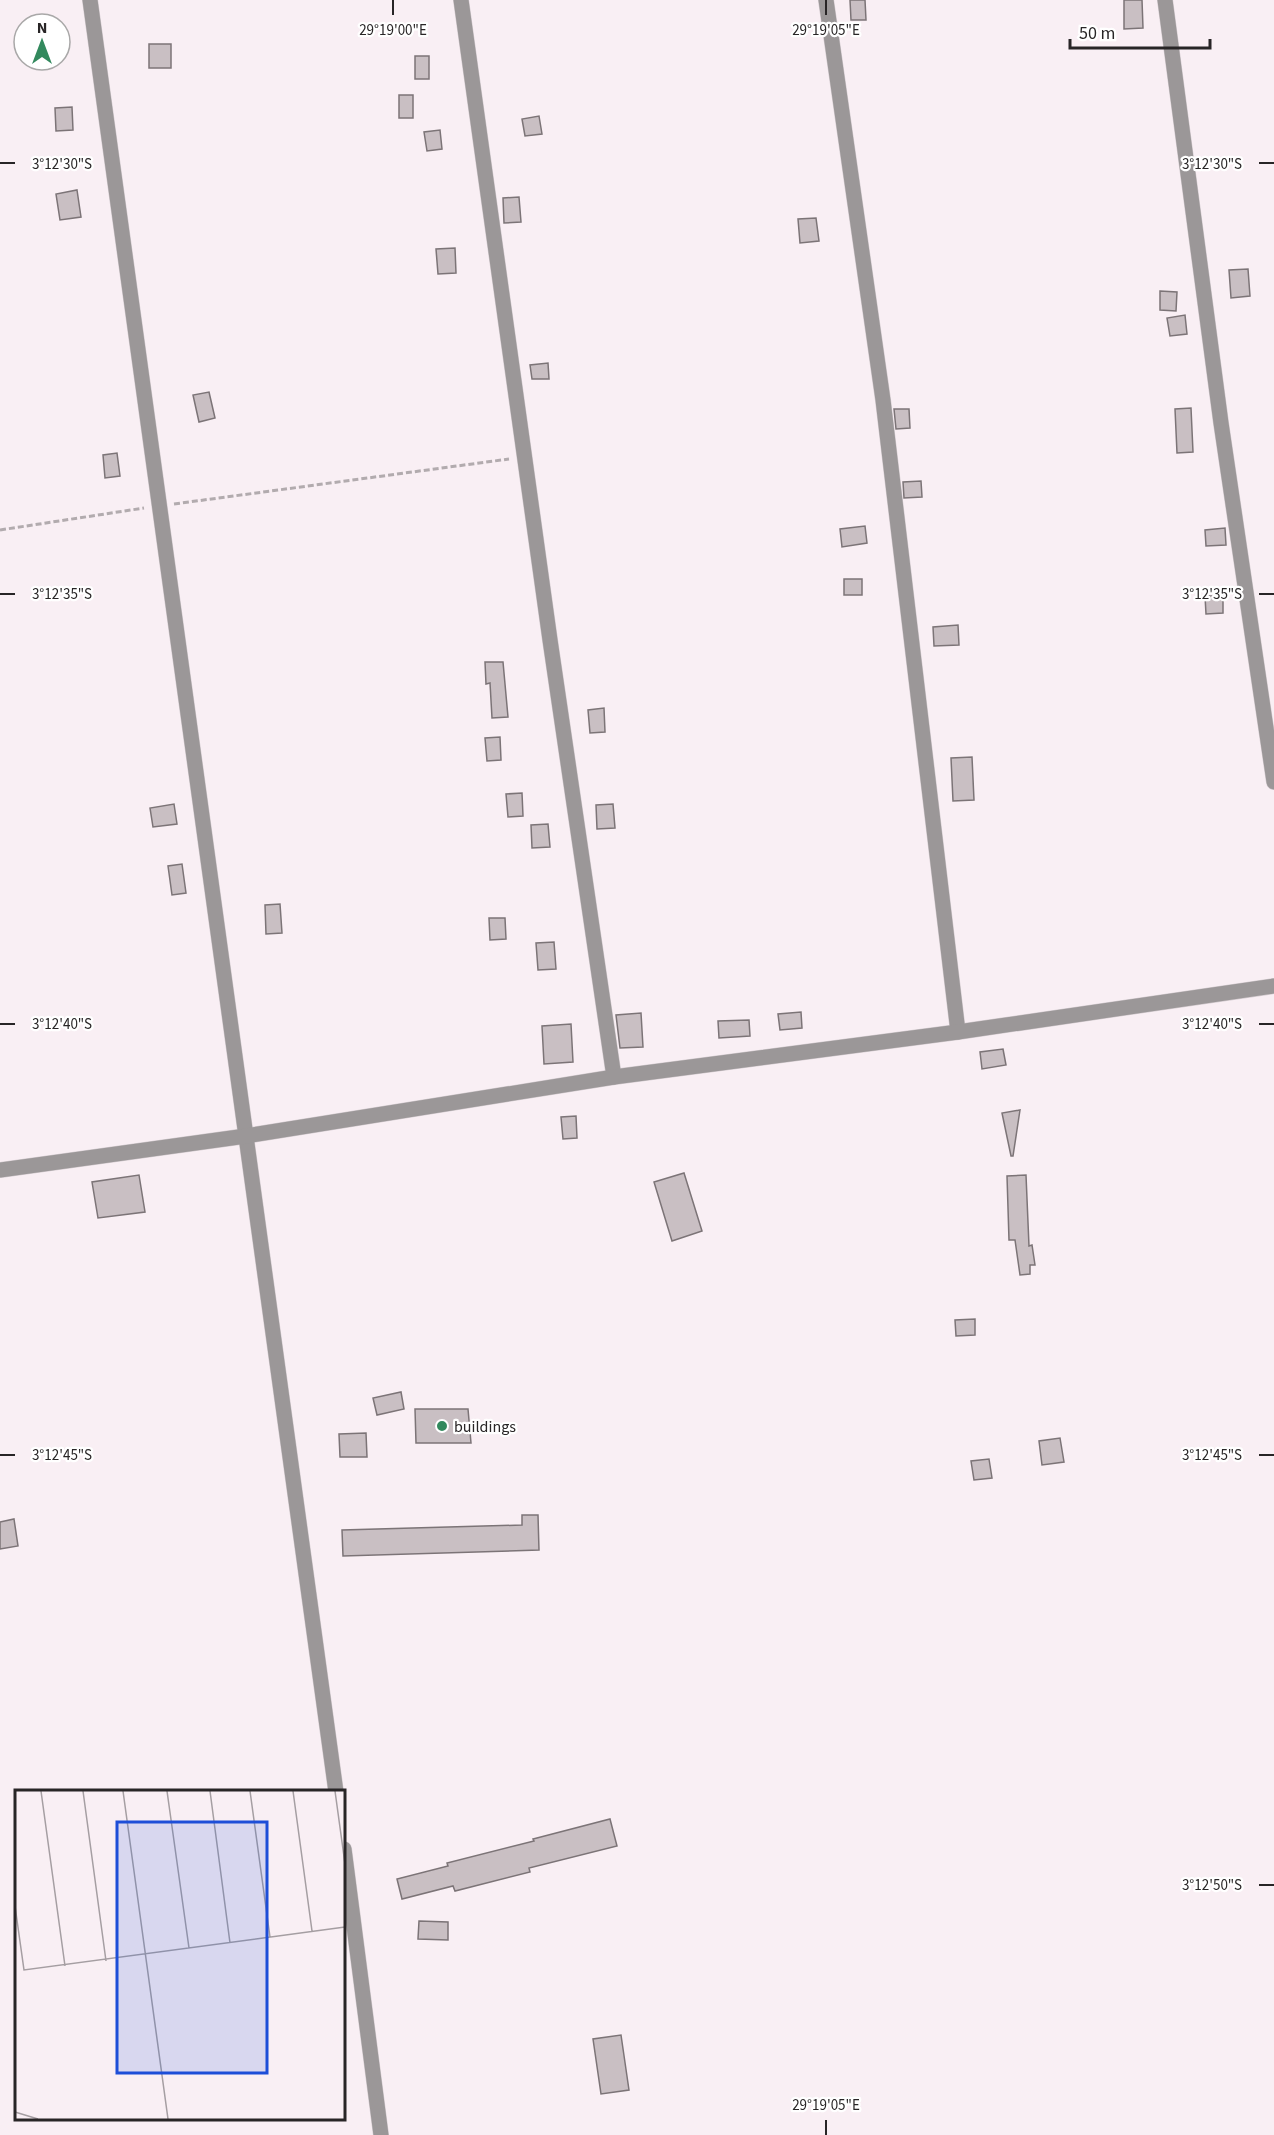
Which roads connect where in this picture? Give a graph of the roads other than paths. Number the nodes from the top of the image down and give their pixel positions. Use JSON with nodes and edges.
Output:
{"nodes":[{"id":1,"x":90,"y":0,"type":"edge"},
{"id":2,"x":461,"y":0,"type":"edge"},
{"id":3,"x":826,"y":0,"type":"edge"},
{"id":4,"x":1165,"y":0,"type":"edge"},
{"id":5,"x":1274,"y":782,"type":"edge"},
{"id":6,"x":1274,"y":986,"type":"edge"},
{"id":7,"x":958,"y":1032,"type":"junction"},
{"id":8,"x":614,"y":1077,"type":"junction"},
{"id":9,"x":246,"y":1136,"type":"junction"},
{"id":10,"x":0,"y":1170,"type":"edge"},
{"id":11,"x":336,"y":1790,"type":"edge"},
{"id":12,"x":345,"y":1857,"type":"edge"},
{"id":13,"x":381,"y":2135,"type":"edge"}],
"edges":[{"from":1,"to":9,"type":"street"},
{"from":2,"to":8,"type":"street"},
{"from":3,"to":7,"type":"street"},
{"from":4,"to":5,"type":"street"},
{"from":6,"to":7,"type":"street"},
{"from":7,"to":8,"type":"street"},
{"from":8,"to":9,"type":"street"},
{"from":9,"to":10,"type":"street"},
{"from":9,"to":11,"type":"street"},
{"from":12,"to":13,"type":"street"}]}
